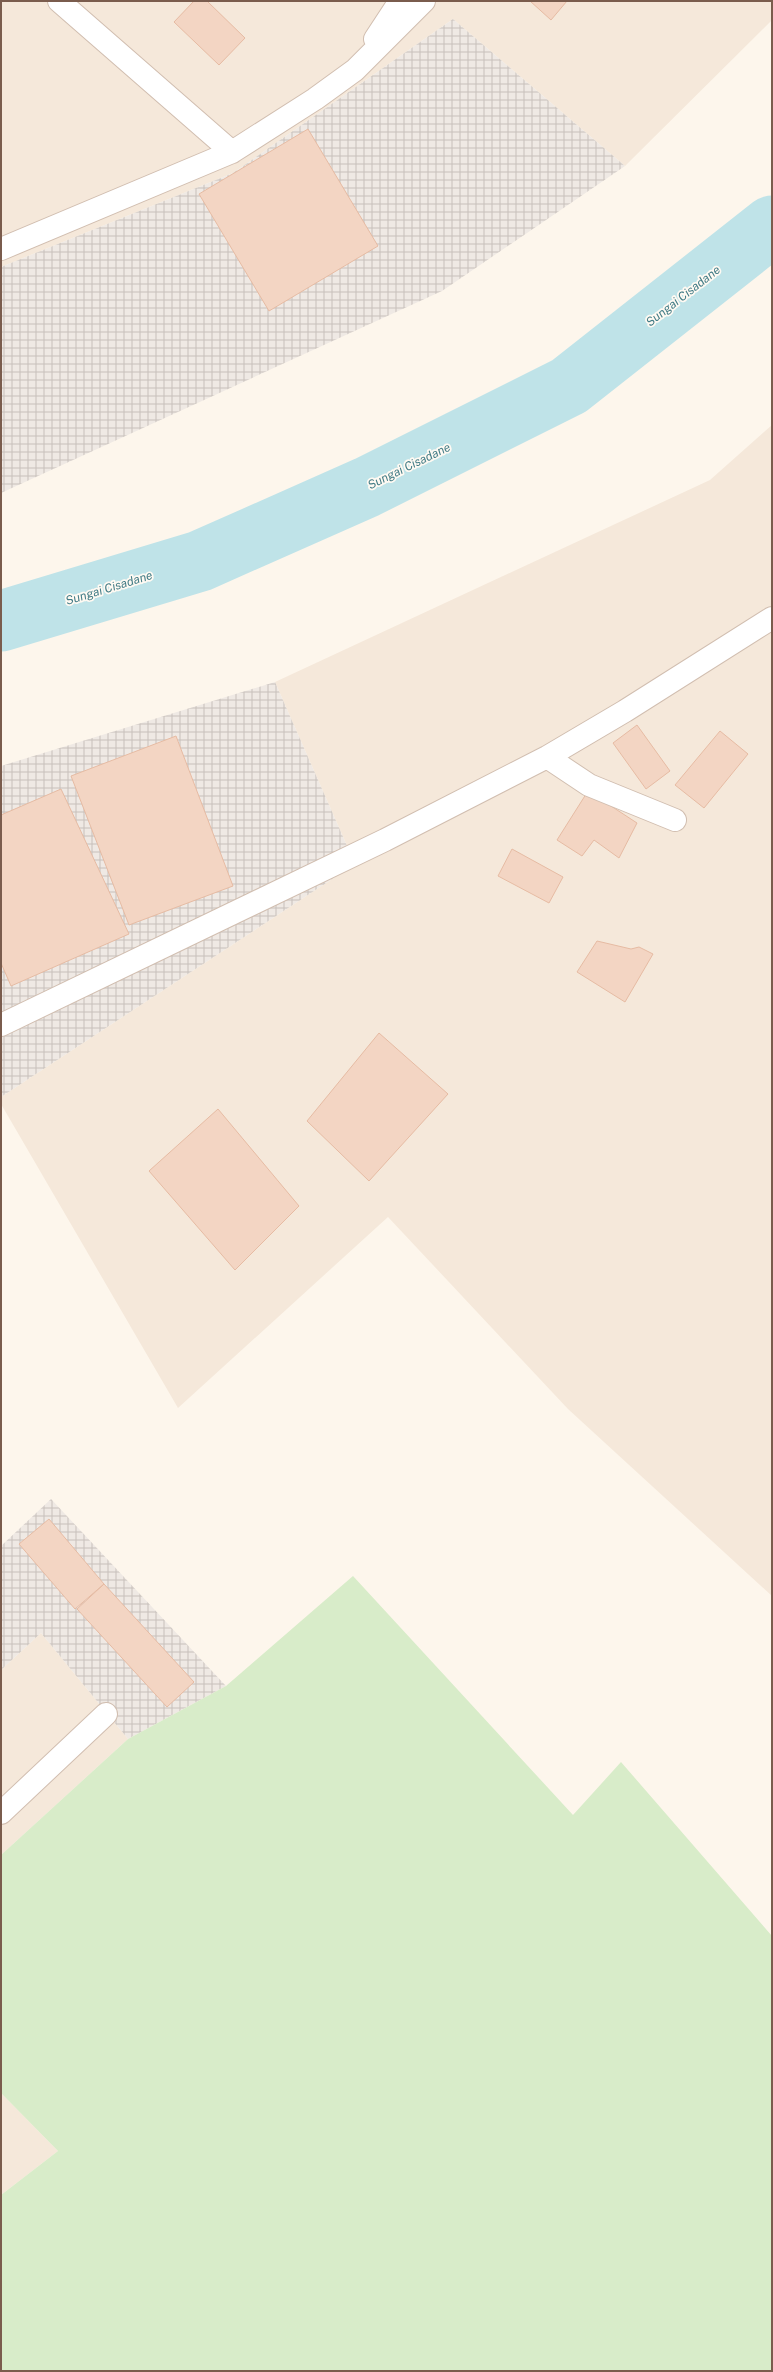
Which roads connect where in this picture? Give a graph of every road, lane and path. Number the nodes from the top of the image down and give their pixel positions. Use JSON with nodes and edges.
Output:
{"nodes":[{"id":1,"x":59,"y":1,"type":"edge"},
{"id":2,"x":400,"y":1,"type":"edge"},
{"id":3,"x":424,"y":1,"type":"edge"},
{"id":4,"x":355,"y":70,"type":"junction"},
{"id":5,"x":232,"y":152,"type":"junction"},
{"id":6,"x":1,"y":249,"type":"edge"},
{"id":7,"x":772,"y":618,"type":"edge"},
{"id":8,"x":547,"y":757,"type":"junction"},
{"id":9,"x":674,"y":820,"type":"dead end"},
{"id":10,"x":1,"y":1025,"type":"edge"},
{"id":11,"x":106,"y":1714,"type":"dead end"},
{"id":12,"x":1,"y":1813,"type":"edge"}],
"edges":[{"from":1,"to":5,"type":"street"},
{"from":2,"to":4,"type":"street"},
{"from":3,"to":4,"type":"street"},
{"from":4,"to":5,"type":"street"},
{"from":5,"to":6,"type":"street"},
{"from":7,"to":8,"type":"street"},
{"from":8,"to":9,"type":"street"},
{"from":8,"to":10,"type":"street"},
{"from":11,"to":12,"type":"street"}]}
